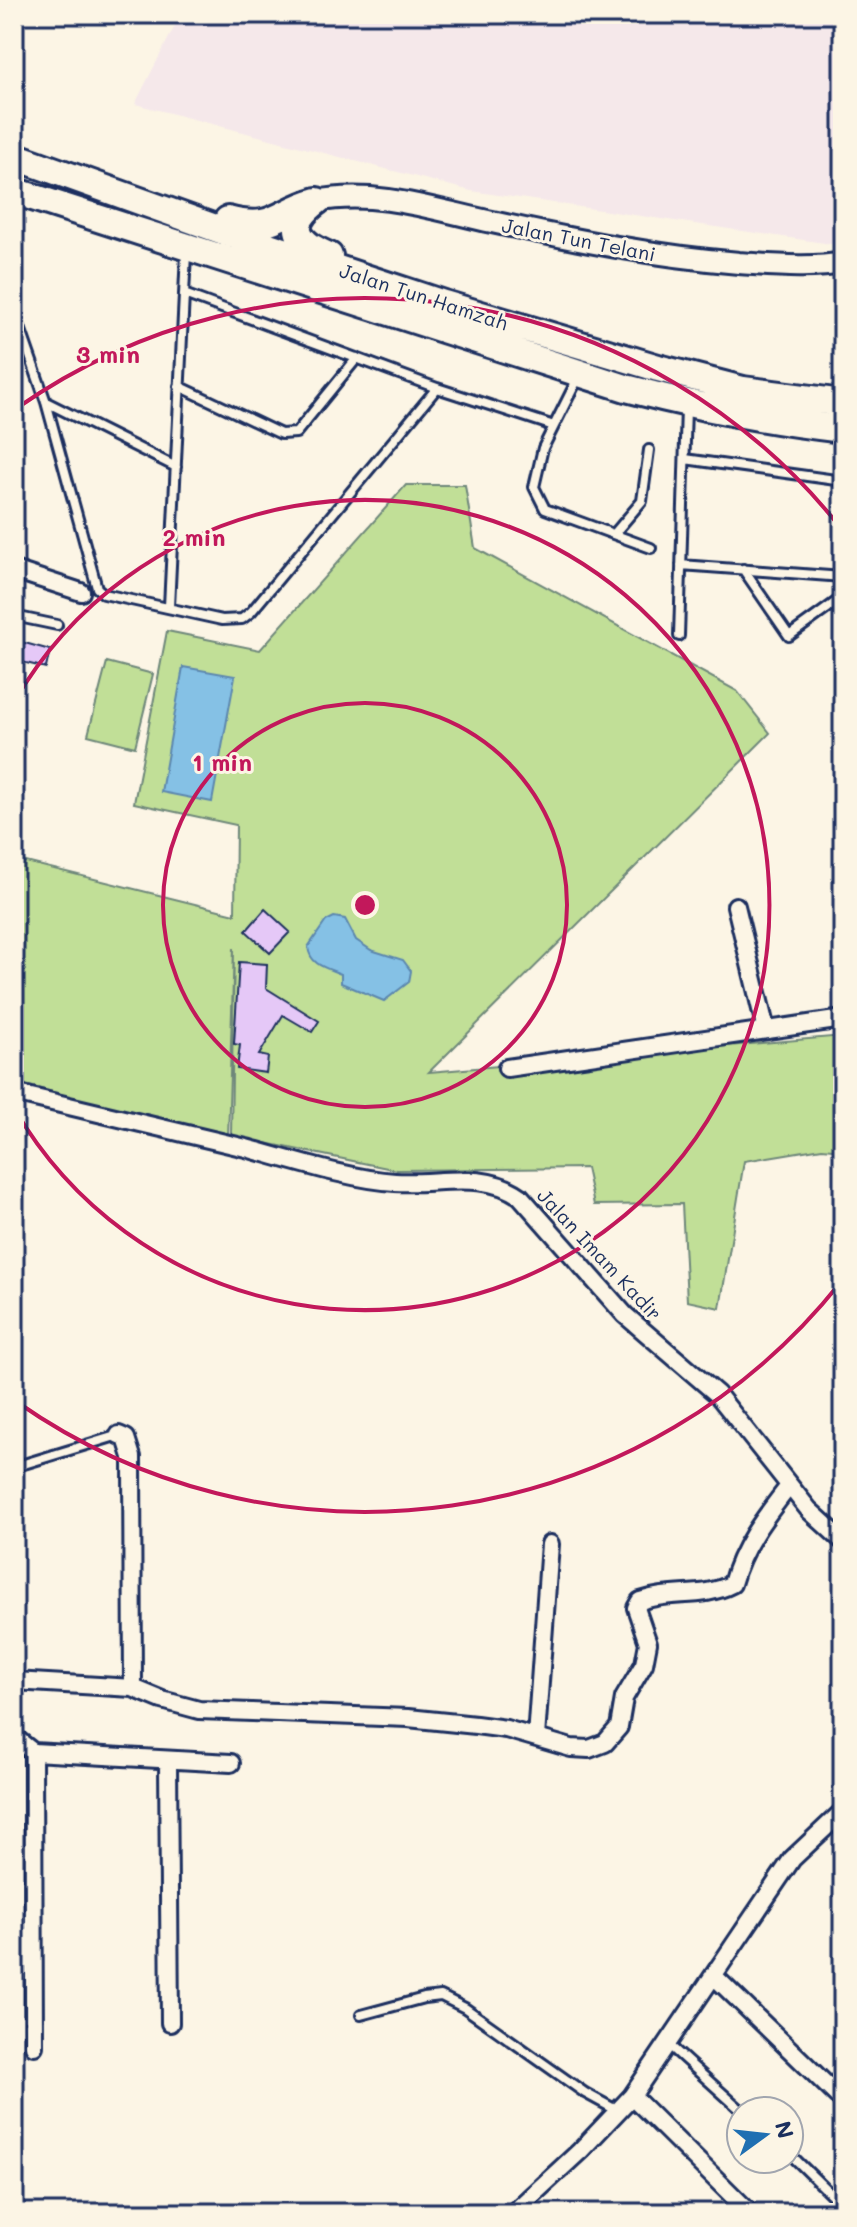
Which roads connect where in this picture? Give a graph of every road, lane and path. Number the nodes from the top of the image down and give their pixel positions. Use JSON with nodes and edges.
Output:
{"nodes":[{"id":1,"x":14,"y":156,"type":"edge"},
{"id":2,"x":109,"y":188,"type":"junction"},
{"id":3,"x":14,"y":191,"type":"edge"},
{"id":4,"x":317,"y":201,"type":"junction"},
{"id":5,"x":186,"y":248,"type":"junction"},
{"id":6,"x":843,"y":263,"type":"edge"},
{"id":7,"x":184,"y":294,"type":"junction"},
{"id":8,"x":444,"y":304,"type":"junction"},
{"id":9,"x":14,"y":310,"type":"edge"},
{"id":10,"x":357,"y":358,"type":"junction"},
{"id":11,"x":580,"y":374,"type":"junction"},
{"id":12,"x":179,"y":386,"type":"junction"},
{"id":13,"x":437,"y":388,"type":"junction"},
{"id":14,"x":46,"y":402,"type":"junction"},
{"id":15,"x":843,"y":403,"type":"edge"},
{"id":16,"x":686,"y":404,"type":"junction"},
{"id":17,"x":554,"y":426,"type":"junction"},
{"id":18,"x":843,"y":429,"type":"edge"},
{"id":19,"x":649,"y":450,"type":"dead end"},
{"id":20,"x":685,"y":459,"type":"junction"},
{"id":21,"x":176,"y":467,"type":"junction"},
{"id":22,"x":843,"y":481,"type":"edge"},
{"id":23,"x":614,"y":534,"type":"junction"},
{"id":24,"x":651,"y":548,"type":"dead end"},
{"id":25,"x":681,"y":565,"type":"junction"},
{"id":26,"x":743,"y":569,"type":"junction"},
{"id":27,"x":14,"y":570,"type":"edge"},
{"id":28,"x":843,"y":577,"type":"edge"},
{"id":29,"x":81,"y":592,"type":"dead end"},
{"id":30,"x":843,"y":597,"type":"edge"},
{"id":31,"x":169,"y":607,"type":"junction"},
{"id":32,"x":14,"y":616,"type":"edge"},
{"id":33,"x":57,"y":625,"type":"dead end"},
{"id":34,"x":679,"y":636,"type":"dead end"},
{"id":35,"x":736,"y":906,"type":"dead end"},
{"id":36,"x":843,"y":1019,"type":"edge"},
{"id":37,"x":766,"y":1030,"type":"junction"},
{"id":38,"x":507,"y":1068,"type":"dead end"},
{"id":39,"x":14,"y":1093,"type":"edge"},
{"id":40,"x":119,"y":1435,"type":"joint"},
{"id":41,"x":14,"y":1467,"type":"edge"},
{"id":42,"x":789,"y":1486,"type":"junction"},
{"id":43,"x":843,"y":1541,"type":"edge"},
{"id":44,"x":550,"y":1544,"type":"dead end"},
{"id":45,"x":14,"y":1681,"type":"edge"},
{"id":46,"x":133,"y":1688,"type":"junction"},
{"id":47,"x":14,"y":1737,"type":"edge"},
{"id":48,"x":536,"y":1737,"type":"junction"},
{"id":49,"x":33,"y":1752,"type":"junction"},
{"id":50,"x":168,"y":1761,"type":"junction"},
{"id":51,"x":231,"y":1763,"type":"dead end"},
{"id":52,"x":843,"y":1811,"type":"edge"},
{"id":53,"x":715,"y":1977,"type":"junction"},
{"id":54,"x":361,"y":2015,"type":"dead end"},
{"id":55,"x":170,"y":2023,"type":"dead end"},
{"id":56,"x":668,"y":2044,"type":"junction"},
{"id":57,"x":34,"y":2046,"type":"dead end"},
{"id":58,"x":632,"y":2096,"type":"junction"},
{"id":59,"x":725,"y":2096,"type":"edge"},
{"id":60,"x":843,"y":2101,"type":"edge"},
{"id":61,"x":618,"y":2111,"type":"junction"},
{"id":62,"x":805,"y":2169,"type":"edge"},
{"id":63,"x":843,"y":2206,"type":"edge"},
{"id":64,"x":513,"y":2213,"type":"edge"},
{"id":65,"x":750,"y":2213,"type":"edge"}],
"edges":[{"from":1,"to":2,"type":"main road","name":"Jalan Tun Hamzah"},
{"from":2,"to":4,"type":"main road"},
{"from":2,"to":8,"type":"main road","name":"Jalan Tun Hamzah"},
{"from":3,"to":5,"type":"main road","name":"Jalan Tun Hamzah"},
{"from":4,"to":6,"type":"street","name":"Jalan Tun Telani"},
{"from":4,"to":8,"type":"main road"},
{"from":5,"to":7,"type":"lane"},
{"from":5,"to":11,"type":"main road","name":"Jalan Tun Hamzah"},
{"from":7,"to":10,"type":"lane"},
{"from":7,"to":12,"type":"lane"},
{"from":8,"to":15,"type":"main road","name":"Jalan Tun Hamzah"},
{"from":9,"to":14,"type":"lane"},
{"from":10,"to":12,"type":"lane"},
{"from":10,"to":13,"type":"lane"},
{"from":11,"to":16,"type":"main road","name":"Jalan Tun Hamzah"},
{"from":11,"to":17,"type":"lane"},
{"from":12,"to":21,"type":"lane"},
{"from":13,"to":17,"type":"lane"},
{"from":13,"to":31,"type":"lane"},
{"from":14,"to":21,"type":"lane"},
{"from":14,"to":31,"type":"lane"},
{"from":16,"to":18,"type":"main road","name":"Jalan Tun Hamzah"},
{"from":16,"to":20,"type":"lane"},
{"from":17,"to":23,"type":"lane"},
{"from":19,"to":23,"type":"lane"},
{"from":20,"to":22,"type":"lane"},
{"from":20,"to":25,"type":"lane"},
{"from":21,"to":31,"type":"lane"},
{"from":23,"to":24,"type":"lane"},
{"from":25,"to":26,"type":"lane"},
{"from":25,"to":34,"type":"lane"},
{"from":26,"to":28,"type":"lane"},
{"from":26,"to":30,"type":"lane"},
{"from":27,"to":29,"type":"street"},
{"from":32,"to":33,"type":"lane"},
{"from":35,"to":37,"type":"street"},
{"from":36,"to":37,"type":"street"},
{"from":37,"to":38,"type":"street"},
{"from":39,"to":42,"type":"street","name":"Jalan Imam Kadir"},
{"from":40,"to":41,"type":"lane"},
{"from":40,"to":46,"type":"street"},
{"from":42,"to":43,"type":"street","name":"Jalan Imam Kadir"},
{"from":42,"to":48,"type":"street"},
{"from":44,"to":48,"type":"street"},
{"from":45,"to":46,"type":"street"},
{"from":46,"to":48,"type":"street"},
{"from":47,"to":49,"type":"street"},
{"from":49,"to":50,"type":"street"},
{"from":49,"to":57,"type":"street"},
{"from":50,"to":51,"type":"street"},
{"from":50,"to":55,"type":"street"},
{"from":52,"to":53,"type":"street"},
{"from":53,"to":56,"type":"street"},
{"from":53,"to":60,"type":"street"},
{"from":54,"to":61,"type":"lane"},
{"from":56,"to":58,"type":"street"},
{"from":56,"to":59,"type":"lane"},
{"from":58,"to":61,"type":"street"},
{"from":58,"to":65,"type":"street"},
{"from":61,"to":64,"type":"street"},
{"from":62,"to":63,"type":"lane"}]}
